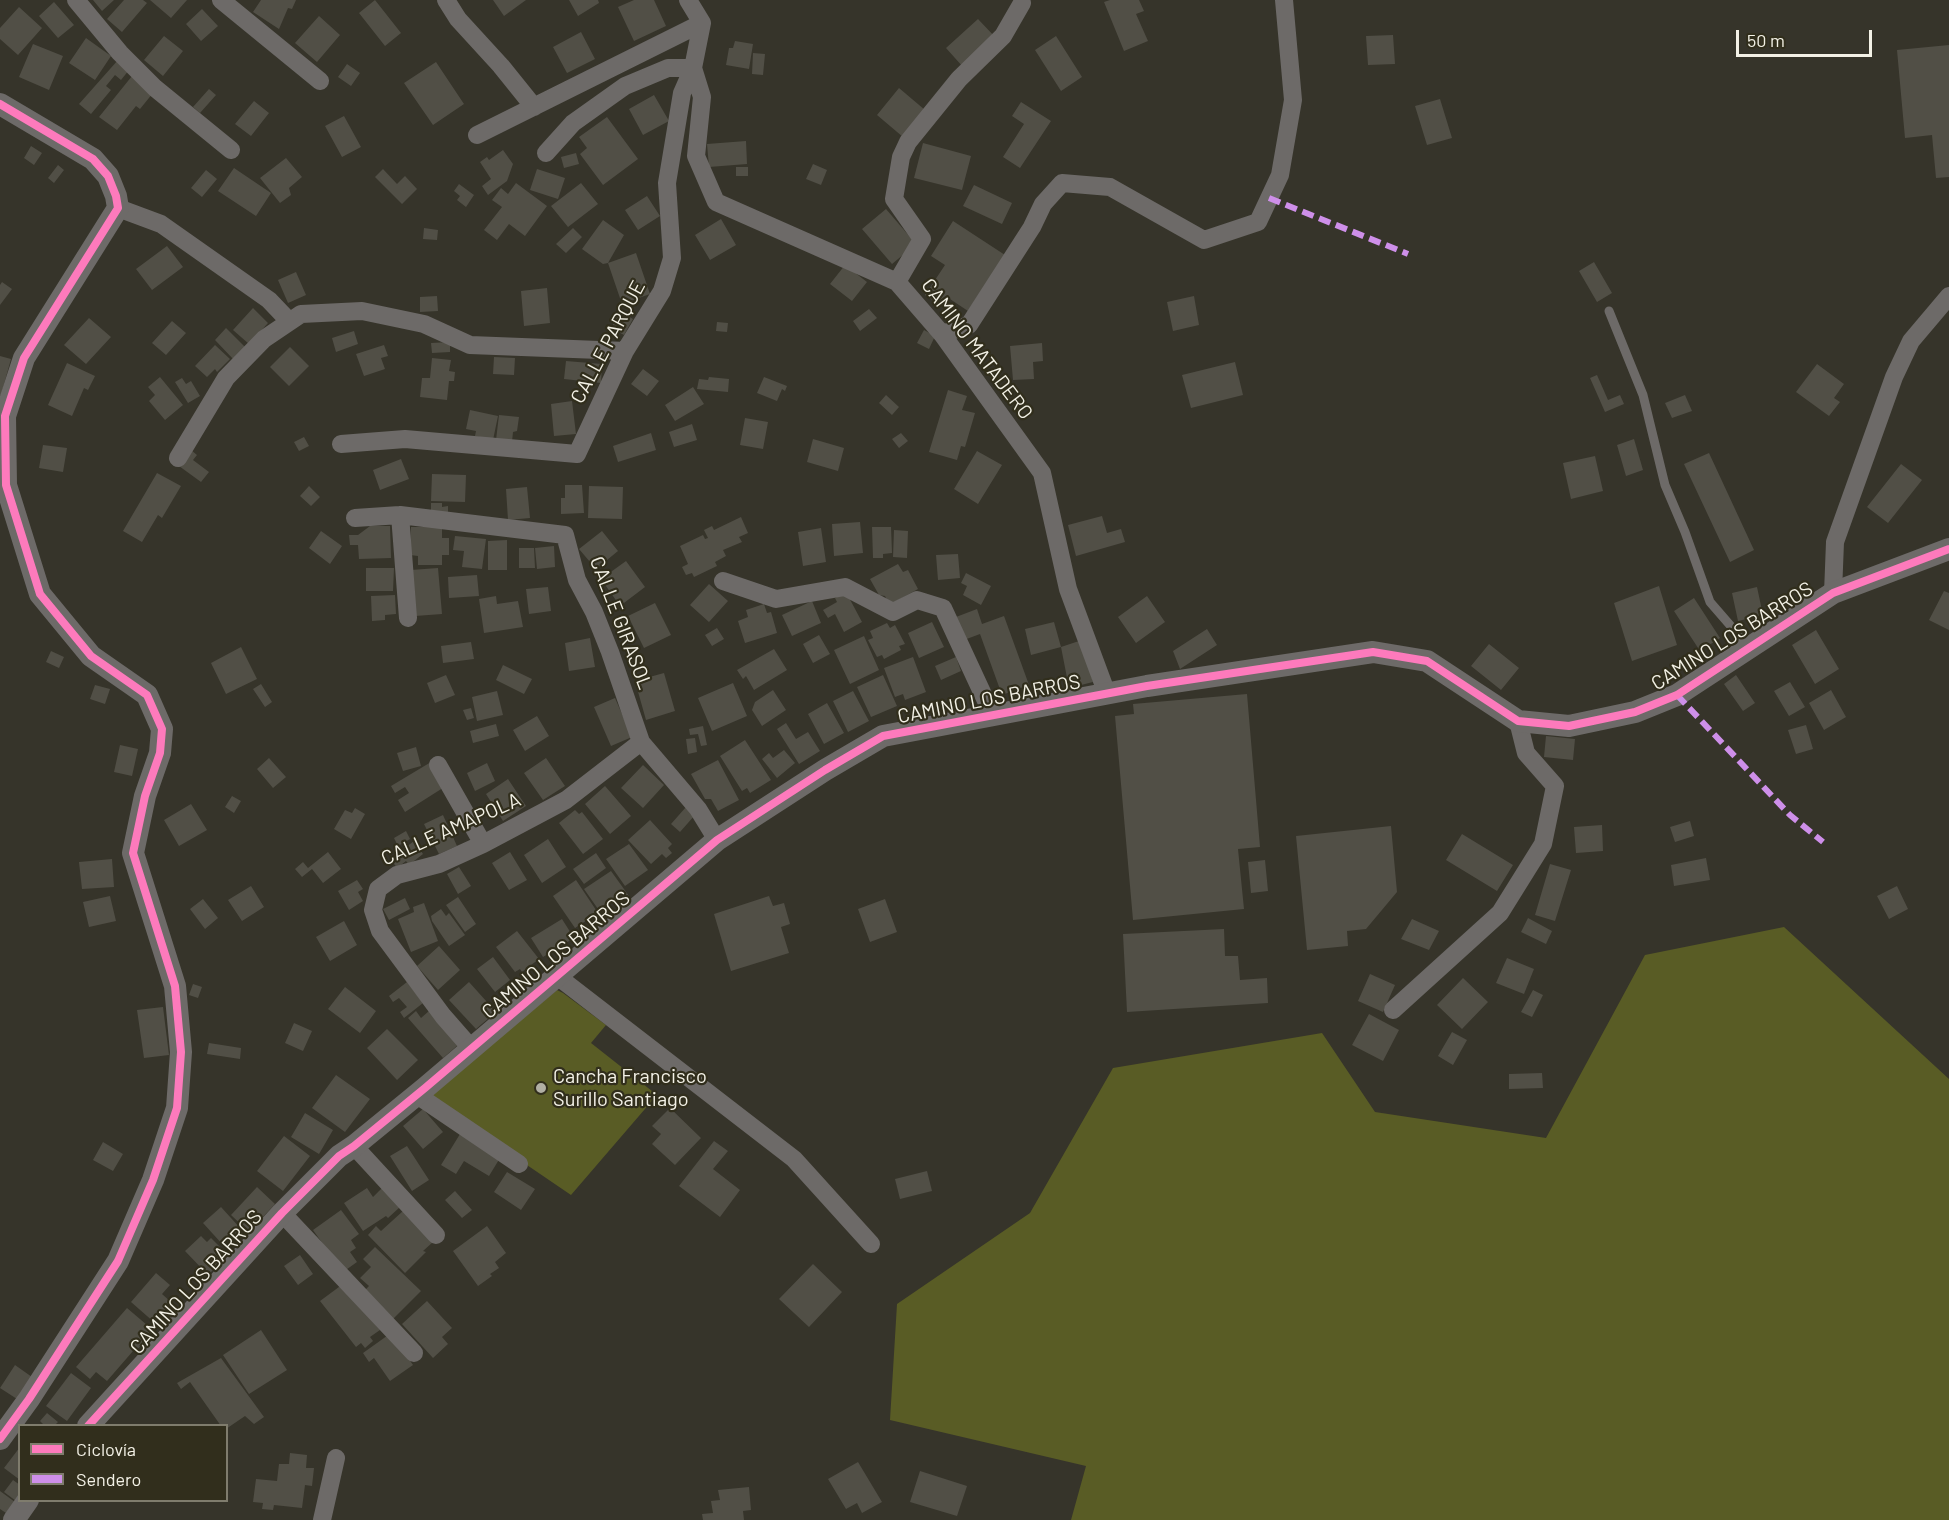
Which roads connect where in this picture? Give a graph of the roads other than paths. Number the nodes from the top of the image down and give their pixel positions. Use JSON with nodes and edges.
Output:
{"nodes":[{"id":1,"x":76,"y":0,"type":"edge"},
{"id":2,"x":221,"y":0,"type":"edge"},
{"id":3,"x":446,"y":0,"type":"edge"},
{"id":4,"x":688,"y":0,"type":"edge"},
{"id":5,"x":1284,"y":0,"type":"edge"},
{"id":6,"x":1022,"y":3,"type":"dead end"},
{"id":7,"x":702,"y":23,"type":"junction"},
{"id":8,"x":693,"y":68,"type":"junction"},
{"id":9,"x":321,"y":81,"type":"dead end"},
{"id":10,"x":0,"y":104,"type":"edge"},
{"id":11,"x":534,"y":107,"type":"junction"},
{"id":12,"x":477,"y":135,"type":"dead end"},
{"id":13,"x":231,"y":150,"type":"dead end"},
{"id":14,"x":546,"y":153,"type":"dead end"},
{"id":15,"x":118,"y":208,"type":"junction"},
{"id":16,"x":897,"y":282,"type":"junction"},
{"id":17,"x":1949,"y":296,"type":"edge"},
{"id":18,"x":1609,"y":311,"type":"dead end"},
{"id":19,"x":289,"y":321,"type":"junction"},
{"id":20,"x":942,"y":334,"type":"junction"},
{"id":21,"x":625,"y":351,"type":"junction"},
{"id":22,"x":341,"y":444,"type":"dead end"},
{"id":23,"x":178,"y":458,"type":"dead end"},
{"id":24,"x":400,"y":515,"type":"junction"},
{"id":25,"x":355,"y":518,"type":"dead end"},
{"id":26,"x":1949,"y":549,"type":"edge"},
{"id":27,"x":723,"y":581,"type":"dead end"},
{"id":28,"x":1833,"y":593,"type":"junction"},
{"id":29,"x":408,"y":618,"type":"dead end"},
{"id":30,"x":1749,"y":647,"type":"junction"},
{"id":31,"x":1107,"y":694,"type":"junction"},
{"id":32,"x":993,"y":716,"type":"junction"},
{"id":33,"x":1518,"y":721,"type":"junction"},
{"id":34,"x":641,"y":742,"type":"junction"},
{"id":35,"x":438,"y":765,"type":"dead end"},
{"id":36,"x":717,"y":840,"type":"junction"},
{"id":37,"x":483,"y":844,"type":"junction"},
{"id":38,"x":557,"y":976,"type":"junction"},
{"id":39,"x":1393,"y":1010,"type":"dead end"},
{"id":40,"x":471,"y":1048,"type":"junction"},
{"id":41,"x":417,"y":1095,"type":"junction"},
{"id":42,"x":354,"y":1146,"type":"junction"},
{"id":43,"x":519,"y":1164,"type":"dead end"},
{"id":44,"x":282,"y":1213,"type":"junction"},
{"id":45,"x":436,"y":1235,"type":"dead end"},
{"id":46,"x":871,"y":1244,"type":"dead end"},
{"id":47,"x":414,"y":1353,"type":"dead end"},
{"id":48,"x":89,"y":1424,"type":"edge"},
{"id":49,"x":0,"y":1439,"type":"edge"},
{"id":50,"x":336,"y":1458,"type":"dead end"},
{"id":51,"x":27,"y":1502,"type":"edge"},
{"id":52,"x":14,"y":1520,"type":"edge"},
{"id":53,"x":322,"y":1520,"type":"edge"}],
"edges":[{"from":1,"to":13,"type":"street"},
{"from":2,"to":9,"type":"street"},
{"from":3,"to":11,"type":"street"},
{"from":4,"to":7,"type":"street"},
{"from":5,"to":20,"type":"street"},
{"from":6,"to":16,"type":"street"},
{"from":7,"to":8,"type":"street","name":"CAMINO MATADERO"},
{"from":7,"to":11,"type":"street"},
{"from":8,"to":14,"type":"street"},
{"from":8,"to":16,"type":"street","name":"CAMINO MATADERO"},
{"from":8,"to":21,"type":"street","name":"CALLE PARQUE"},
{"from":10,"to":15,"type":"street"},
{"from":11,"to":12,"type":"street"},
{"from":15,"to":19,"type":"street"},
{"from":15,"to":49,"type":"street"},
{"from":16,"to":20,"type":"street","name":"CAMINO MATADERO"},
{"from":17,"to":28,"type":"street"},
{"from":18,"to":30,"type":"lane"},
{"from":19,"to":21,"type":"street"},
{"from":19,"to":23,"type":"street"},
{"from":20,"to":31,"type":"street","name":"CAMINO MATADERO"},
{"from":21,"to":22,"type":"street","name":"CALLE PARQUE"},
{"from":24,"to":25,"type":"street","name":"CALLE GIRASOL"},
{"from":24,"to":29,"type":"street"},
{"from":24,"to":34,"type":"street","name":"CALLE GIRASOL"},
{"from":26,"to":28,"type":"street","name":"CAMINO LOS BARROS"},
{"from":27,"to":32,"type":"street"},
{"from":28,"to":30,"type":"street","name":"CAMINO LOS BARROS"},
{"from":30,"to":33,"type":"street","name":"CAMINO LOS BARROS"},
{"from":31,"to":32,"type":"street","name":"CAMINO LOS BARROS"},
{"from":31,"to":33,"type":"street","name":"CAMINO LOS BARROS"},
{"from":32,"to":36,"type":"street","name":"CAMINO LOS BARROS"},
{"from":33,"to":39,"type":"street"},
{"from":34,"to":36,"type":"street","name":"CALLE GIRASOL"},
{"from":34,"to":37,"type":"street","name":"CALLE AMAPOLA"},
{"from":35,"to":37,"type":"street"},
{"from":36,"to":38,"type":"street","name":"CAMINO LOS BARROS"},
{"from":37,"to":40,"type":"street","name":"CALLE AMAPOLA"},
{"from":38,"to":40,"type":"street","name":"CAMINO LOS BARROS"},
{"from":38,"to":46,"type":"street"},
{"from":40,"to":41,"type":"street","name":"CAMINO LOS BARROS"},
{"from":41,"to":42,"type":"street","name":"CAMINO LOS BARROS"},
{"from":41,"to":43,"type":"street"},
{"from":42,"to":44,"type":"street","name":"CAMINO LOS BARROS"},
{"from":42,"to":45,"type":"street"},
{"from":44,"to":47,"type":"street"},
{"from":44,"to":48,"type":"street","name":"CAMINO LOS BARROS"},
{"from":50,"to":53,"type":"street"},
{"from":51,"to":52,"type":"street"}]}
